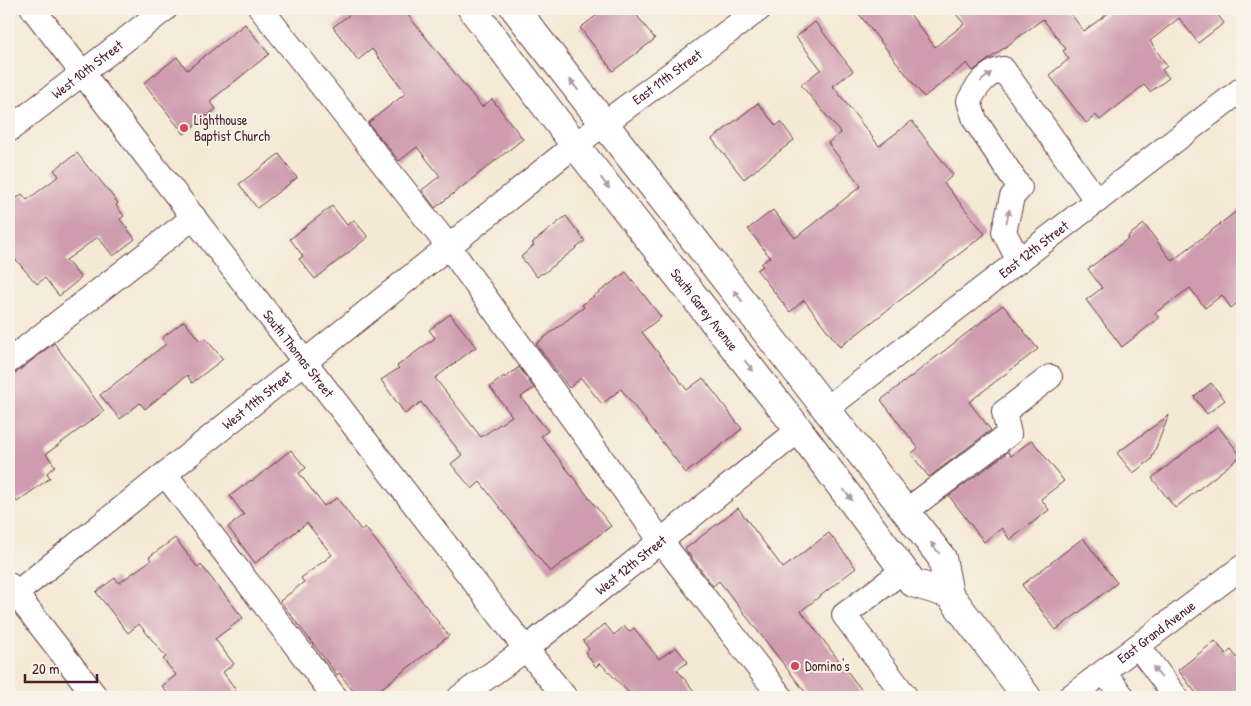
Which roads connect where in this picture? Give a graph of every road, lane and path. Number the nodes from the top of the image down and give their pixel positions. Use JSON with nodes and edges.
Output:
{"nodes":[{"id":1,"x":33,"y":9,"type":"edge"},
{"id":2,"x":164,"y":9,"type":"edge"},
{"id":3,"x":261,"y":9,"type":"edge"},
{"id":4,"x":472,"y":9,"type":"edge"},
{"id":5,"x":515,"y":9,"type":"edge"},
{"id":6,"x":759,"y":9,"type":"edge"},
{"id":7,"x":734,"y":16,"type":"edge"},
{"id":8,"x":82,"y":74,"type":"junction"},
{"id":9,"x":1242,"y":89,"type":"edge"},
{"id":10,"x":604,"y":123,"type":"junction"},
{"id":11,"x":9,"y":130,"type":"edge"},
{"id":12,"x":575,"y":145,"type":"junction"},
{"id":13,"x":1097,"y":200,"type":"junction"},
{"id":14,"x":194,"y":217,"type":"junction"},
{"id":15,"x":448,"y":247,"type":"junction"},
{"id":16,"x":1019,"y":261,"type":"junction"},
{"id":17,"x":9,"y":361,"type":"edge"},
{"id":18,"x":306,"y":362,"type":"junction"},
{"id":19,"x":1050,"y":377,"type":"dead end"},
{"id":20,"x":826,"y":409,"type":"junction"},
{"id":21,"x":799,"y":430,"type":"junction"},
{"id":22,"x":165,"y":474,"type":"junction"},
{"id":23,"x":906,"y":511,"type":"junction"},
{"id":24,"x":660,"y":541,"type":"junction"},
{"id":25,"x":1242,"y":567,"type":"edge"},
{"id":26,"x":904,"y":570,"type":"junction"},
{"id":27,"x":11,"y":592,"type":"edge"},
{"id":28,"x":949,"y":594,"type":"junction"},
{"id":29,"x":1138,"y":646,"type":"junction"},
{"id":30,"x":526,"y":649,"type":"junction"},
{"id":31,"x":1104,"y":672,"type":"junction"},
{"id":32,"x":96,"y":697,"type":"edge"},
{"id":33,"x":335,"y":697,"type":"edge"},
{"id":34,"x":460,"y":697,"type":"edge"},
{"id":35,"x":565,"y":697,"type":"edge"},
{"id":36,"x":781,"y":697,"type":"edge"},
{"id":37,"x":906,"y":697,"type":"edge"},
{"id":38,"x":1027,"y":697,"type":"edge"},
{"id":39,"x":1070,"y":697,"type":"edge"},
{"id":40,"x":1123,"y":697,"type":"edge"},
{"id":41,"x":1176,"y":697,"type":"edge"}],
"edges":[{"from":1,"to":8,"type":"street","name":"South Thomas Street"},
{"from":2,"to":8,"type":"street","name":"West 10th Street"},
{"from":3,"to":15,"type":"street"},
{"from":4,"to":12,"type":"main road","name":"South Garey Avenue"},
{"from":10,"to":5,"type":"main road","one_way":true},
{"from":6,"to":7,"type":"street","name":"East 11th Street"},
{"from":7,"to":10,"type":"street","name":"East 11th Street"},
{"from":8,"to":11,"type":"street","name":"West 10th Street"},
{"from":8,"to":14,"type":"street","name":"South Thomas Street"},
{"from":9,"to":13,"type":"street","name":"East 12th Street"},
{"from":10,"to":12,"type":"street","name":"East 11th Street"},
{"from":20,"to":10,"type":"main road","one_way":true},
{"from":12,"to":15,"type":"street","name":"West 11th Street"},
{"from":12,"to":21,"type":"main road","name":"South Garey Avenue","one_way":true},
{"from":13,"to":16,"type":"street","name":"East 12th Street"},
{"from":16,"to":13,"type":"street","one_way":true},
{"from":14,"to":17,"type":"street"},
{"from":14,"to":18,"type":"street","name":"South Thomas Street"},
{"from":15,"to":18,"type":"street","name":"West 11th Street"},
{"from":15,"to":24,"type":"street"},
{"from":16,"to":20,"type":"street","name":"East 12th Street"},
{"from":18,"to":22,"type":"street","name":"West 11th Street"},
{"from":18,"to":30,"type":"street","name":"South Thomas Street"},
{"from":19,"to":23,"type":"street"},
{"from":20,"to":23,"type":"main road"},
{"from":21,"to":24,"type":"street","name":"West 12th Street"},
{"from":21,"to":26,"type":"main road","name":"South Garey Avenue","one_way":true},
{"from":22,"to":27,"type":"street","name":"West 11th Street"},
{"from":22,"to":33,"type":"street"},
{"from":28,"to":23,"type":"main road","one_way":true},
{"from":24,"to":30,"type":"street","name":"West 12th Street"},
{"from":24,"to":36,"type":"street"},
{"from":25,"to":29,"type":"street","name":"East Grand Avenue"},
{"from":26,"to":28,"type":"main road","name":"South Garey Avenue"},
{"from":26,"to":37,"type":"street"},
{"from":27,"to":32,"type":"street"},
{"from":28,"to":38,"type":"main road"},
{"from":29,"to":31,"type":"street","name":"East Grand Avenue"},
{"from":41,"to":29,"type":"street","one_way":true},
{"from":30,"to":34,"type":"street","name":"West 12th Street"},
{"from":30,"to":35,"type":"street","name":"South Thomas Street"},
{"from":31,"to":39,"type":"street","name":"East Grand Avenue"},
{"from":31,"to":40,"type":"street"}]}
